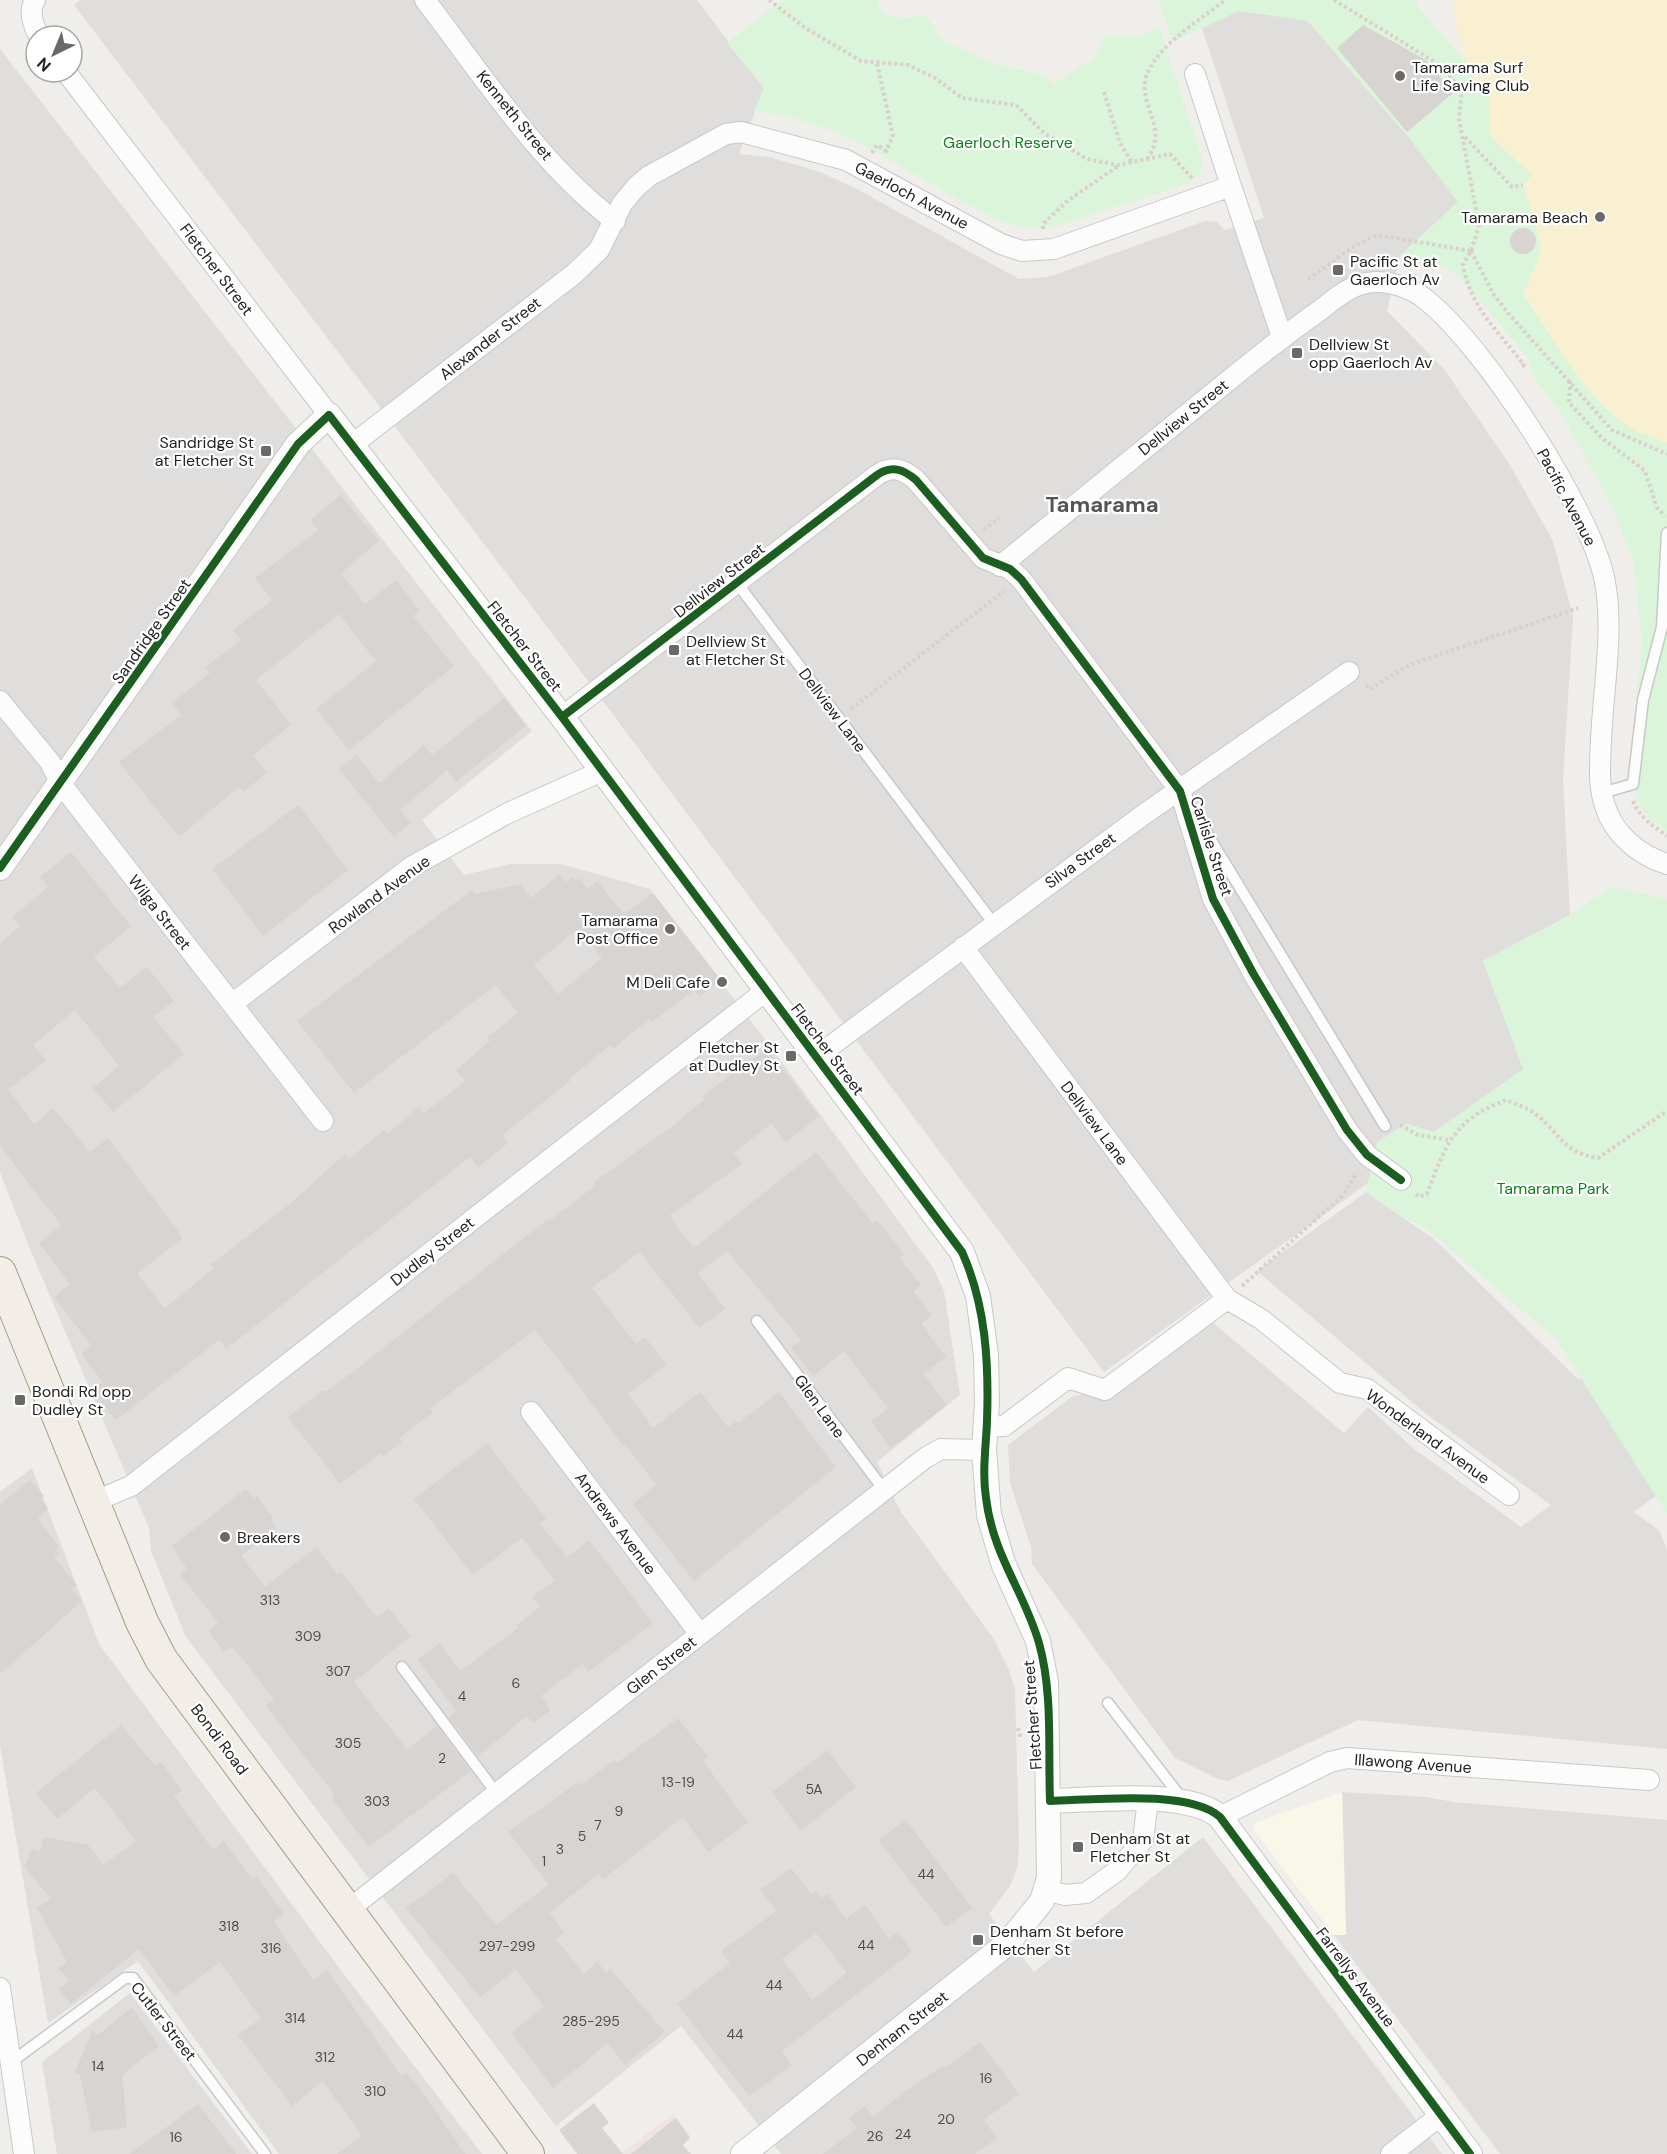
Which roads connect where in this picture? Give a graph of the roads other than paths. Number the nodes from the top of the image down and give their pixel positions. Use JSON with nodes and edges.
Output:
{"nodes":[{"id":1,"x":425,"y":0,"type":"edge"},
{"id":2,"x":33,"y":6,"type":"edge"},
{"id":3,"x":37,"y":24,"type":"edge"},
{"id":4,"x":1195,"y":74,"type":"dead end"},
{"id":5,"x":75,"y":84,"type":"edge"},
{"id":6,"x":1231,"y":186,"type":"junction"},
{"id":7,"x":615,"y":221,"type":"junction"},
{"id":8,"x":1282,"y":337,"type":"junction"},
{"id":9,"x":329,"y":415,"type":"junction"},
{"id":10,"x":352,"y":444,"type":"junction"},
{"id":11,"x":893,"y":468,"type":"joint"},
{"id":12,"x":1667,"y":533,"type":"edge"},
{"id":13,"x":1000,"y":566,"type":"junction"},
{"id":14,"x":737,"y":583,"type":"junction"},
{"id":15,"x":1349,"y":672,"type":"road end"},
{"id":16,"x":0,"y":701,"type":"edge"},
{"id":17,"x":562,"y":717,"type":"junction"},
{"id":18,"x":602,"y":771,"type":"junction"},
{"id":19,"x":61,"y":784,"type":"junction"},
{"id":20,"x":1180,"y":791,"type":"junction"},
{"id":21,"x":1602,"y":793,"type":"junction"},
{"id":22,"x":1667,"y":864,"type":"edge"},
{"id":23,"x":0,"y":868,"type":"edge"},
{"id":24,"x":994,"y":924,"type":"junction"},
{"id":25,"x":963,"y":947,"type":"junction"},
{"id":26,"x":767,"y":990,"type":"junction"},
{"id":27,"x":232,"y":1004,"type":"junction"},
{"id":28,"x":817,"y":1056,"type":"junction"},
{"id":29,"x":323,"y":1121,"type":"dead end"},
{"id":30,"x":1385,"y":1126,"type":"road end"},
{"id":31,"x":1401,"y":1180,"type":"dead end"},
{"id":32,"x":0,"y":1273,"type":"edge"},
{"id":33,"x":1227,"y":1299,"type":"junction"},
{"id":34,"x":757,"y":1321,"type":"dead end"},
{"id":35,"x":531,"y":1413,"type":"dead end"},
{"id":36,"x":985,"y":1438,"type":"junction"},
{"id":37,"x":884,"y":1490,"type":"junction"},
{"id":38,"x":1509,"y":1495,"type":"dead end"},
{"id":39,"x":93,"y":1502,"type":"junction"},
{"id":40,"x":700,"y":1634,"type":"junction"},
{"id":41,"x":402,"y":1667,"type":"dead end"},
{"id":42,"x":1108,"y":1703,"type":"dead end"},
{"id":43,"x":1648,"y":1780,"type":"dead end"},
{"id":44,"x":497,"y":1794,"type":"junction"},
{"id":45,"x":1148,"y":1800,"type":"junction"},
{"id":46,"x":1050,"y":1801,"type":"junction"},
{"id":47,"x":1183,"y":1801,"type":"junction"},
{"id":48,"x":1220,"y":1817,"type":"junction"},
{"id":49,"x":1046,"y":1890,"type":"junction"},
{"id":50,"x":348,"y":1910,"type":"junction"},
{"id":51,"x":0,"y":1988,"type":"edge"},
{"id":52,"x":3,"y":2037,"type":"edge"},
{"id":53,"x":10,"y":2063,"type":"junction"},
{"id":54,"x":1441,"y":2115,"type":"junction"},
{"id":55,"x":24,"y":2154,"type":"edge"},
{"id":56,"x":265,"y":2154,"type":"edge"},
{"id":57,"x":528,"y":2154,"type":"edge"},
{"id":58,"x":743,"y":2154,"type":"edge"},
{"id":59,"x":1391,"y":2154,"type":"edge"},
{"id":60,"x":1470,"y":2154,"type":"edge"}],
"edges":[{"from":1,"to":7,"type":"street","name":"Kenneth Street"},
{"from":2,"to":3,"type":"street"},
{"from":4,"to":6,"type":"street"},
{"from":5,"to":9,"type":"street","name":"Fletcher Street"},
{"from":6,"to":7,"type":"street","name":"Gaerloch Avenue"},
{"from":6,"to":8,"type":"street"},
{"from":7,"to":10,"type":"street","name":"Alexander Street"},
{"from":8,"to":13,"type":"street","name":"Dellview Street"},
{"from":8,"to":21,"type":"street","name":"Pacific Avenue"},
{"from":9,"to":10,"type":"street","name":"Fletcher Street"},
{"from":9,"to":19,"type":"street","name":"Sandridge Street"},
{"from":10,"to":17,"type":"street","name":"Fletcher Street"},
{"from":11,"to":13,"type":"street","name":"Carlisle Street"},
{"from":11,"to":14,"type":"street","name":"Dellview Street"},
{"from":12,"to":21,"type":"lane"},
{"from":13,"to":20,"type":"street","name":"Carlisle Street"},
{"from":14,"to":17,"type":"street","name":"Dellview Street"},
{"from":14,"to":24,"type":"lane","name":"Dellview Lane"},
{"from":15,"to":20,"type":"street","name":"Silva Street"},
{"from":16,"to":19,"type":"street","name":"Wilga Street"},
{"from":17,"to":18,"type":"street","name":"Fletcher Street"},
{"from":18,"to":26,"type":"street","name":"Fletcher Street"},
{"from":18,"to":27,"type":"street","name":"Rowland Avenue"},
{"from":19,"to":23,"type":"street","name":"Sandridge Street"},
{"from":19,"to":27,"type":"street","name":"Wilga Street"},
{"from":20,"to":24,"type":"street","name":"Silva Street"},
{"from":20,"to":30,"type":"lane"},
{"from":20,"to":31,"type":"street","name":"Carlisle Street"},
{"from":21,"to":22,"type":"street","name":"Pacific Avenue"},
{"from":24,"to":25,"type":"street","name":"Silva Street"},
{"from":25,"to":28,"type":"street","name":"Silva Street"},
{"from":25,"to":33,"type":"street","name":"Dellview Lane"},
{"from":26,"to":28,"type":"street","name":"Fletcher Street"},
{"from":26,"to":39,"type":"street","name":"Dudley Street"},
{"from":27,"to":29,"type":"street","name":"Wilga Street"},
{"from":28,"to":36,"type":"street","name":"Fletcher Street"},
{"from":32,"to":39,"type":"main road","name":"Bondi Road"},
{"from":33,"to":36,"type":"street"},
{"from":33,"to":38,"type":"street","name":"Wonderland Avenue"},
{"from":34,"to":37,"type":"lane","name":"Glen Lane"},
{"from":35,"to":40,"type":"street","name":"Andrews Avenue"},
{"from":36,"to":37,"type":"street","name":"Glen Street"},
{"from":36,"to":46,"type":"street","name":"Fletcher Street"},
{"from":37,"to":40,"type":"street","name":"Glen Street"},
{"from":39,"to":50,"type":"main road","name":"Bondi Road"},
{"from":40,"to":44,"type":"street","name":"Glen Street"},
{"from":41,"to":44,"type":"lane"},
{"from":42,"to":47,"type":"lane"},
{"from":43,"to":48,"type":"street","name":"Illawong Avenue"},
{"from":44,"to":50,"type":"street","name":"Glen Street"},
{"from":45,"to":46,"type":"street"},
{"from":45,"to":47,"type":"street"},
{"from":45,"to":49,"type":"street"},
{"from":46,"to":49,"type":"street","name":"Denham Street"},
{"from":47,"to":48,"type":"street"},
{"from":48,"to":54,"type":"street","name":"Farrellys Avenue"},
{"from":49,"to":58,"type":"street","name":"Denham Street"},
{"from":50,"to":57,"type":"main road","name":"Bondi Road"},
{"from":51,"to":52,"type":"street"},
{"from":52,"to":53,"type":"street"},
{"from":53,"to":55,"type":"street"},
{"from":53,"to":56,"type":"lane","name":"Cutler Street"},
{"from":54,"to":59,"type":"street"},
{"from":54,"to":60,"type":"street","name":"Farrellys Avenue"}]}
